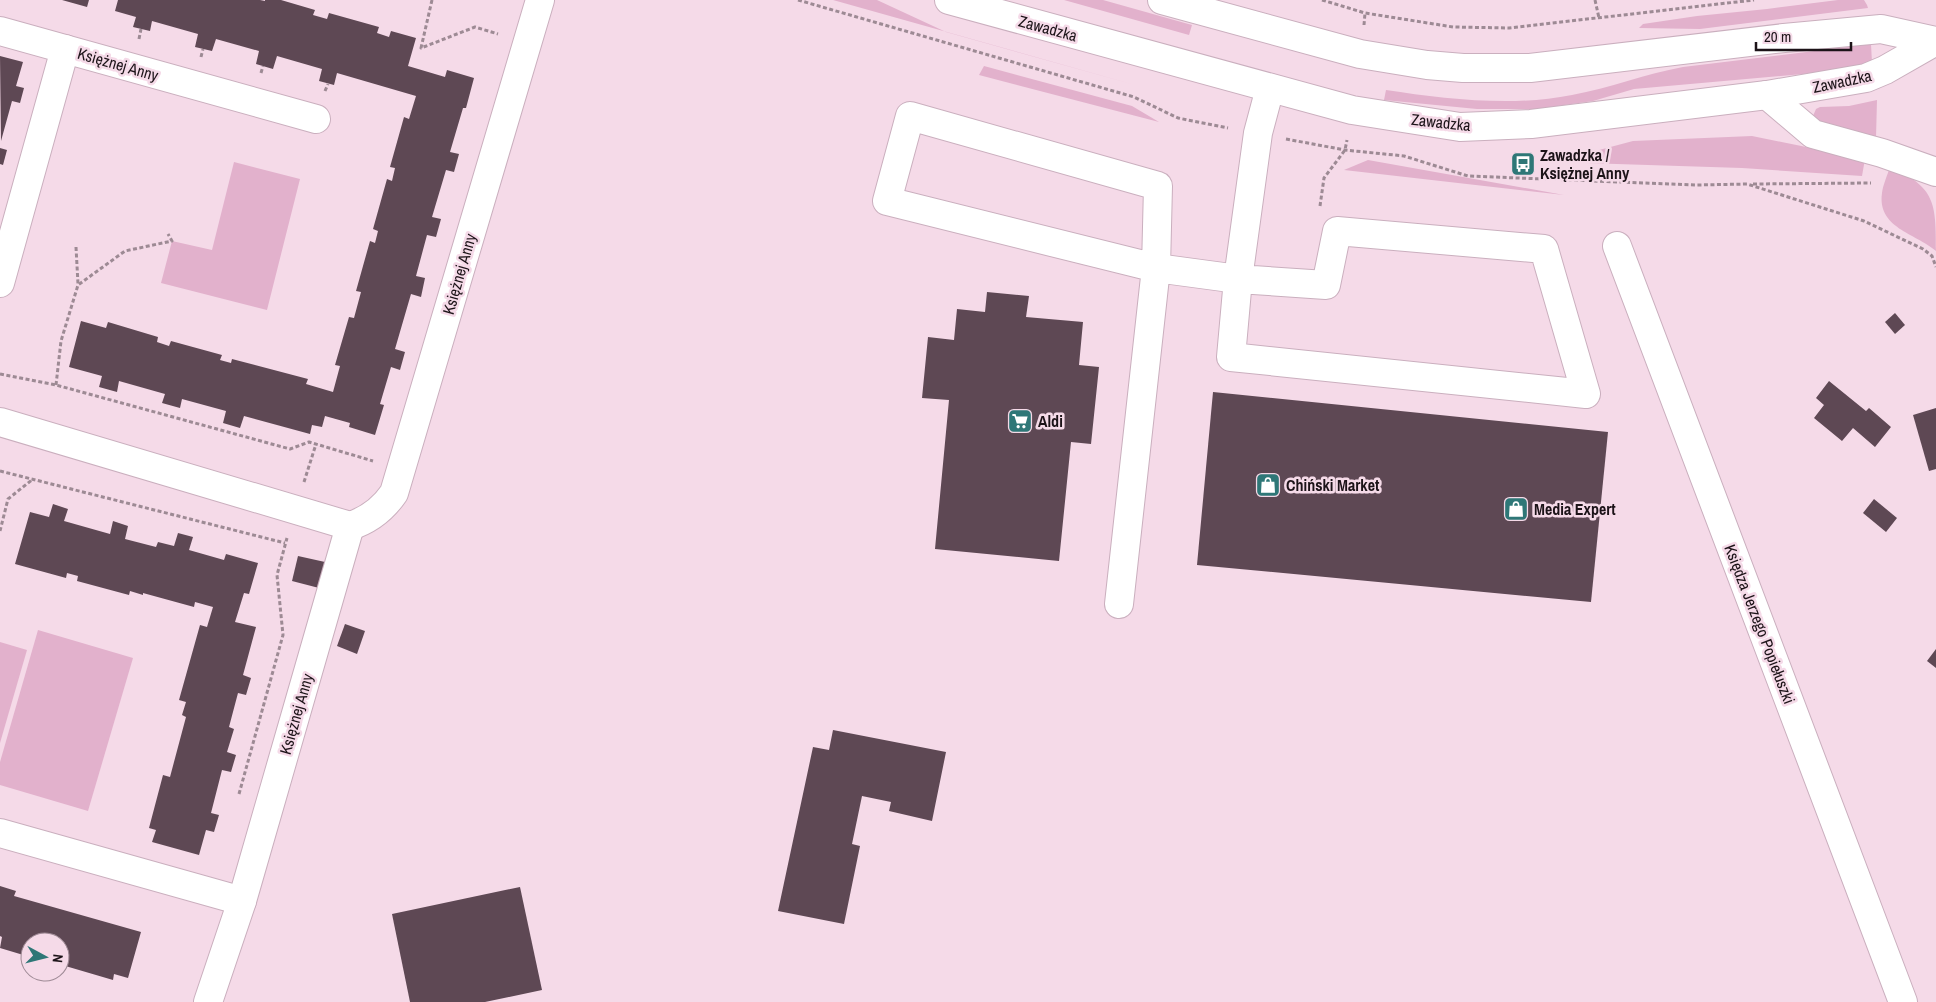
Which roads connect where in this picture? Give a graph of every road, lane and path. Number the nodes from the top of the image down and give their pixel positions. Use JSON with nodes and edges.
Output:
{"nodes":[{"id":1,"x":432,"y":0,"type":"edge"},
{"id":2,"x":540,"y":0,"type":"edge"},
{"id":3,"x":949,"y":0,"type":"edge"},
{"id":4,"x":1162,"y":0,"type":"edge"},
{"id":5,"x":1322,"y":0,"type":"edge"},
{"id":6,"x":1595,"y":0,"type":"edge"},
{"id":7,"x":1754,"y":0,"type":"edge"},
{"id":8,"x":1365,"y":13,"type":"junction"},
{"id":9,"x":1599,"y":18,"type":"junction"},
{"id":10,"x":141,"y":29,"type":"dead end"},
{"id":11,"x":0,"y":30,"type":"edge"},
{"id":12,"x":500,"y":35,"type":"dead end"},
{"id":13,"x":1936,"y":41,"type":"edge"},
{"id":14,"x":138,"y":42,"type":"dead end"},
{"id":15,"x":65,"y":49,"type":"junction"},
{"id":16,"x":1360,"y":54,"type":"junction"},
{"id":17,"x":1270,"y":88,"type":"junction"},
{"id":18,"x":1767,"y":95,"type":"junction"},
{"id":19,"x":1352,"y":110,"type":"junction"},
{"id":20,"x":316,"y":119,"type":"dead end"},
{"id":21,"x":1936,"y":172,"type":"edge"},
{"id":22,"x":1877,"y":183,"type":"dead end"},
{"id":23,"x":1747,"y":184,"type":"dead end"},
{"id":24,"x":1320,"y":207,"type":"dead end"},
{"id":25,"x":168,"y":234,"type":"dead end"},
{"id":26,"x":1617,"y":246,"type":"dead end"},
{"id":27,"x":76,"y":247,"type":"dead end"},
{"id":28,"x":1932,"y":256,"type":"dead end"},
{"id":29,"x":1936,"y":267,"type":"edge"},
{"id":30,"x":1156,"y":268,"type":"junction"},
{"id":31,"x":1238,"y":279,"type":"junction"},
{"id":32,"x":0,"y":283,"type":"edge"},
{"id":33,"x":78,"y":285,"type":"junction"},
{"id":34,"x":0,"y":374,"type":"edge"},
{"id":35,"x":56,"y":385,"type":"junction"},
{"id":36,"x":0,"y":422,"type":"edge"},
{"id":37,"x":316,"y":444,"type":"junction"},
{"id":38,"x":378,"y":463,"type":"dead end"},
{"id":39,"x":0,"y":471,"type":"edge"},
{"id":40,"x":33,"y":479,"type":"junction"},
{"id":41,"x":295,"y":510,"type":"junction"},
{"id":42,"x":350,"y":526,"type":"junction"},
{"id":43,"x":0,"y":531,"type":"edge"},
{"id":44,"x":285,"y":543,"type":"junction"},
{"id":45,"x":1119,"y":604,"type":"dead end"},
{"id":46,"x":238,"y":797,"type":"dead end"},
{"id":47,"x":0,"y":833,"type":"edge"},
{"id":48,"x":242,"y":901,"type":"junction"},
{"id":49,"x":208,"y":1002,"type":"edge"},
{"id":50,"x":1903,"y":1002,"type":"edge"}],
"edges":[{"from":1,"to":12,"type":"path"},
{"from":2,"to":42,"type":"street","name":"Księżnej Anny"},
{"from":3,"to":17,"type":"street","name":"Zawadzka"},
{"from":4,"to":16,"type":"street","name":"Zawadzka"},
{"from":5,"to":8,"type":"path"},
{"from":6,"to":9,"type":"path"},
{"from":7,"to":9,"type":"path"},
{"from":8,"to":9,"type":"path"},
{"from":8,"to":16,"type":"path"},
{"from":10,"to":14,"type":"path"},
{"from":11,"to":15,"type":"street","name":"Księżnej Anny"},
{"from":13,"to":16,"type":"street","name":"Zawadzka"},
{"from":13,"to":18,"type":"street","name":"Zawadzka"},
{"from":15,"to":20,"type":"street","name":"Księżnej Anny"},
{"from":15,"to":32,"type":"street","name":"Księżnej Anny"},
{"from":17,"to":19,"type":"street","name":"Zawadzka"},
{"from":17,"to":31,"type":"street"},
{"from":18,"to":19,"type":"street","name":"Zawadzka"},
{"from":18,"to":21,"type":"street"},
{"from":19,"to":24,"type":"path"},
{"from":22,"to":23,"type":"path"},
{"from":25,"to":33,"type":"path"},
{"from":26,"to":50,"type":"street","name":"Księdza Jerzego Popiełuszki"},
{"from":27,"to":33,"type":"path"},
{"from":28,"to":29,"type":"path"},
{"from":30,"to":30,"type":"street"},
{"from":30,"to":31,"type":"street"},
{"from":30,"to":45,"type":"street"},
{"from":31,"to":31,"type":"street"},
{"from":33,"to":35,"type":"path"},
{"from":34,"to":35,"type":"path"},
{"from":35,"to":37,"type":"path"},
{"from":36,"to":41,"type":"street"},
{"from":37,"to":38,"type":"path"},
{"from":37,"to":41,"type":"path"},
{"from":39,"to":40,"type":"path"},
{"from":40,"to":43,"type":"path"},
{"from":40,"to":44,"type":"path"},
{"from":41,"to":42,"type":"street"},
{"from":41,"to":44,"type":"path"},
{"from":42,"to":48,"type":"street","name":"Księżnej Anny"},
{"from":44,"to":46,"type":"path"},
{"from":47,"to":48,"type":"street"},
{"from":48,"to":49,"type":"street","name":"Księżnej Anny"}]}
